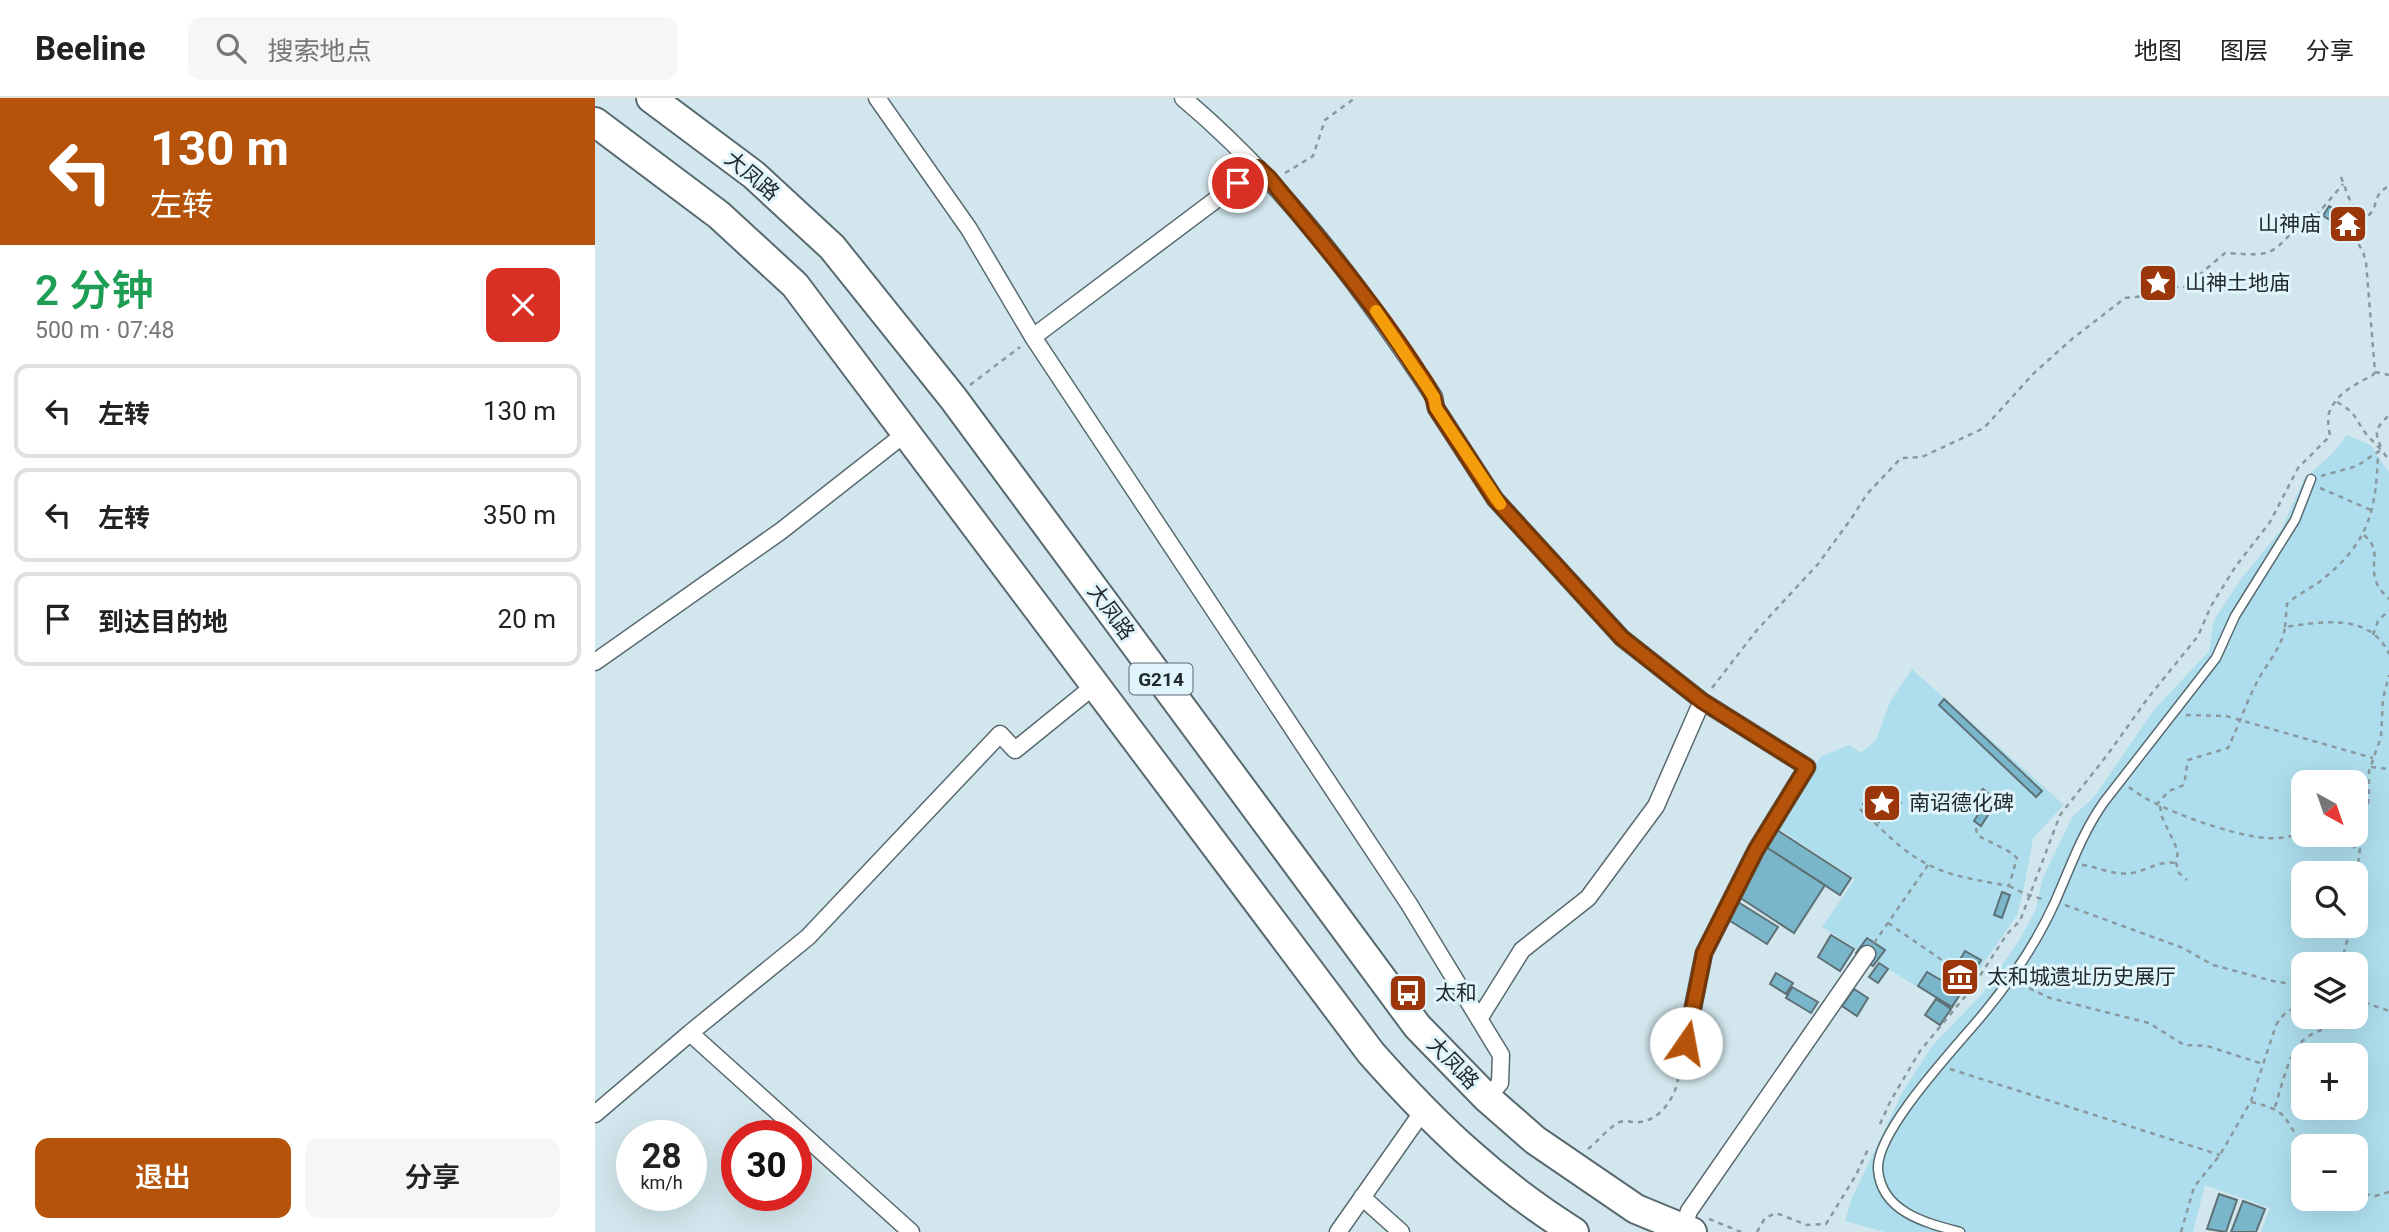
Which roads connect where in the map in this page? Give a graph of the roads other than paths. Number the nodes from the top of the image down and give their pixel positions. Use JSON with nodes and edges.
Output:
{"nodes":[{"id":1,"x":651,"y":98,"type":"edge"},
{"id":2,"x":877,"y":98,"type":"edge"},
{"id":3,"x":1183,"y":98,"type":"edge"},
{"id":4,"x":595,"y":122,"type":"edge"},
{"id":5,"x":1263,"y":173,"type":"junction"},
{"id":6,"x":1285,"y":173,"type":"road end"},
{"id":7,"x":1033,"y":337,"type":"junction"},
{"id":8,"x":906,"y":433,"type":"junction"},
{"id":9,"x":2310,"y":483,"type":"road end"},
{"id":10,"x":595,"y":662,"type":"edge"},
{"id":11,"x":1094,"y":686,"type":"junction"},
{"id":12,"x":1702,"y":701,"type":"junction"},
{"id":13,"x":1867,"y":954,"type":"road end"},
{"id":14,"x":1479,"y":1018,"type":"junction"},
{"id":15,"x":689,"y":1033,"type":"junction"},
{"id":16,"x":1681,"y":1066,"type":"road end"},
{"id":17,"x":1487,"y":1098,"type":"junction"},
{"id":18,"x":1423,"y":1111,"type":"junction"},
{"id":19,"x":595,"y":1114,"type":"edge"},
{"id":20,"x":1363,"y":1197,"type":"junction"},
{"id":21,"x":1688,"y":1224,"type":"edge"},
{"id":22,"x":905,"y":1230,"type":"edge"},
{"id":23,"x":1338,"y":1232,"type":"edge"},
{"id":24,"x":1401,"y":1232,"type":"edge"},
{"id":25,"x":1574,"y":1232,"type":"edge"},
{"id":26,"x":1960,"y":1232,"type":"edge"}],
"edges":[{"from":1,"to":17,"type":"highway","name":"大凤路","number":"G214"},
{"from":2,"to":7,"type":"street"},
{"from":3,"to":5,"type":"street"},
{"from":4,"to":8,"type":"highway","number":"G214"},
{"from":5,"to":6,"type":"street"},
{"from":5,"to":7,"type":"street"},
{"from":5,"to":12,"type":"street"},
{"from":7,"to":14,"type":"street"},
{"from":8,"to":10,"type":"street"},
{"from":8,"to":11,"type":"highway","number":"G214"},
{"from":9,"to":26,"type":"lane"},
{"from":11,"to":15,"type":"street"},
{"from":11,"to":18,"type":"highway","number":"G214"},
{"from":12,"to":14,"type":"street"},
{"from":12,"to":16,"type":"street"},
{"from":13,"to":21,"type":"street"},
{"from":14,"to":17,"type":"street"},
{"from":15,"to":19,"type":"street"},
{"from":15,"to":22,"type":"street"},
{"from":17,"to":21,"type":"highway","name":"大凤路","number":"G214"},
{"from":18,"to":20,"type":"street"},
{"from":18,"to":25,"type":"highway","number":"G214"},
{"from":20,"to":23,"type":"street"},
{"from":20,"to":24,"type":"street"}]}
